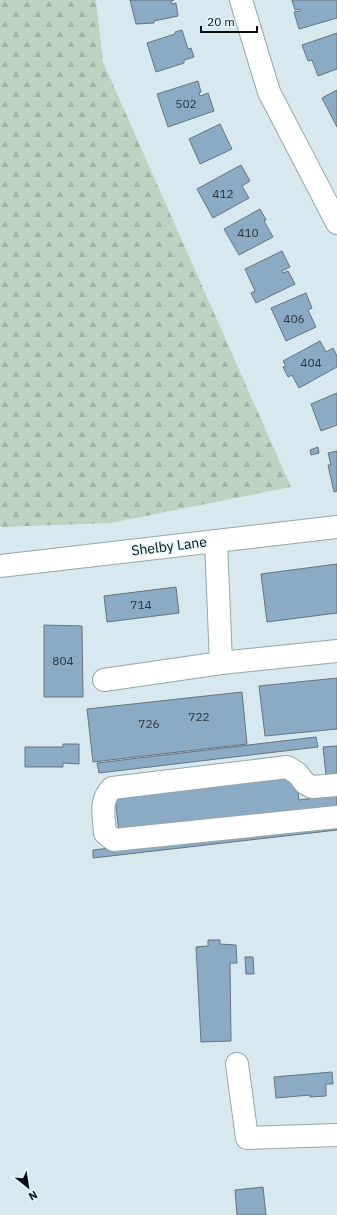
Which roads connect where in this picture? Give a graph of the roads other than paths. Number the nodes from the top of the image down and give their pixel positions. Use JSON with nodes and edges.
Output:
{"nodes":[{"id":1,"x":241,"y":0,"type":"edge"},
{"id":2,"x":337,"y":223,"type":"edge"},
{"id":3,"x":337,"y":527,"type":"edge"},
{"id":4,"x":216,"y":541,"type":"junction"},
{"id":5,"x":0,"y":566,"type":"edge"},
{"id":6,"x":337,"y":651,"type":"edge"},
{"id":7,"x":221,"y":663,"type":"junction"},
{"id":8,"x":104,"y":680,"type":"dead end"},
{"id":9,"x":337,"y":785,"type":"edge"},
{"id":10,"x":337,"y":817,"type":"edge"},
{"id":11,"x":237,"y":1064,"type":"dead end"},
{"id":12,"x":337,"y":1135,"type":"edge"}],
"edges":[{"from":1,"to":2,"type":"street"},
{"from":3,"to":4,"type":"street","name":"Shelby Lane"},
{"from":4,"to":5,"type":"street","name":"Shelby Lane"},
{"from":4,"to":7,"type":"street"},
{"from":6,"to":7,"type":"street"},
{"from":7,"to":8,"type":"street"},
{"from":9,"to":10,"type":"street"},
{"from":11,"to":12,"type":"street"}]}
